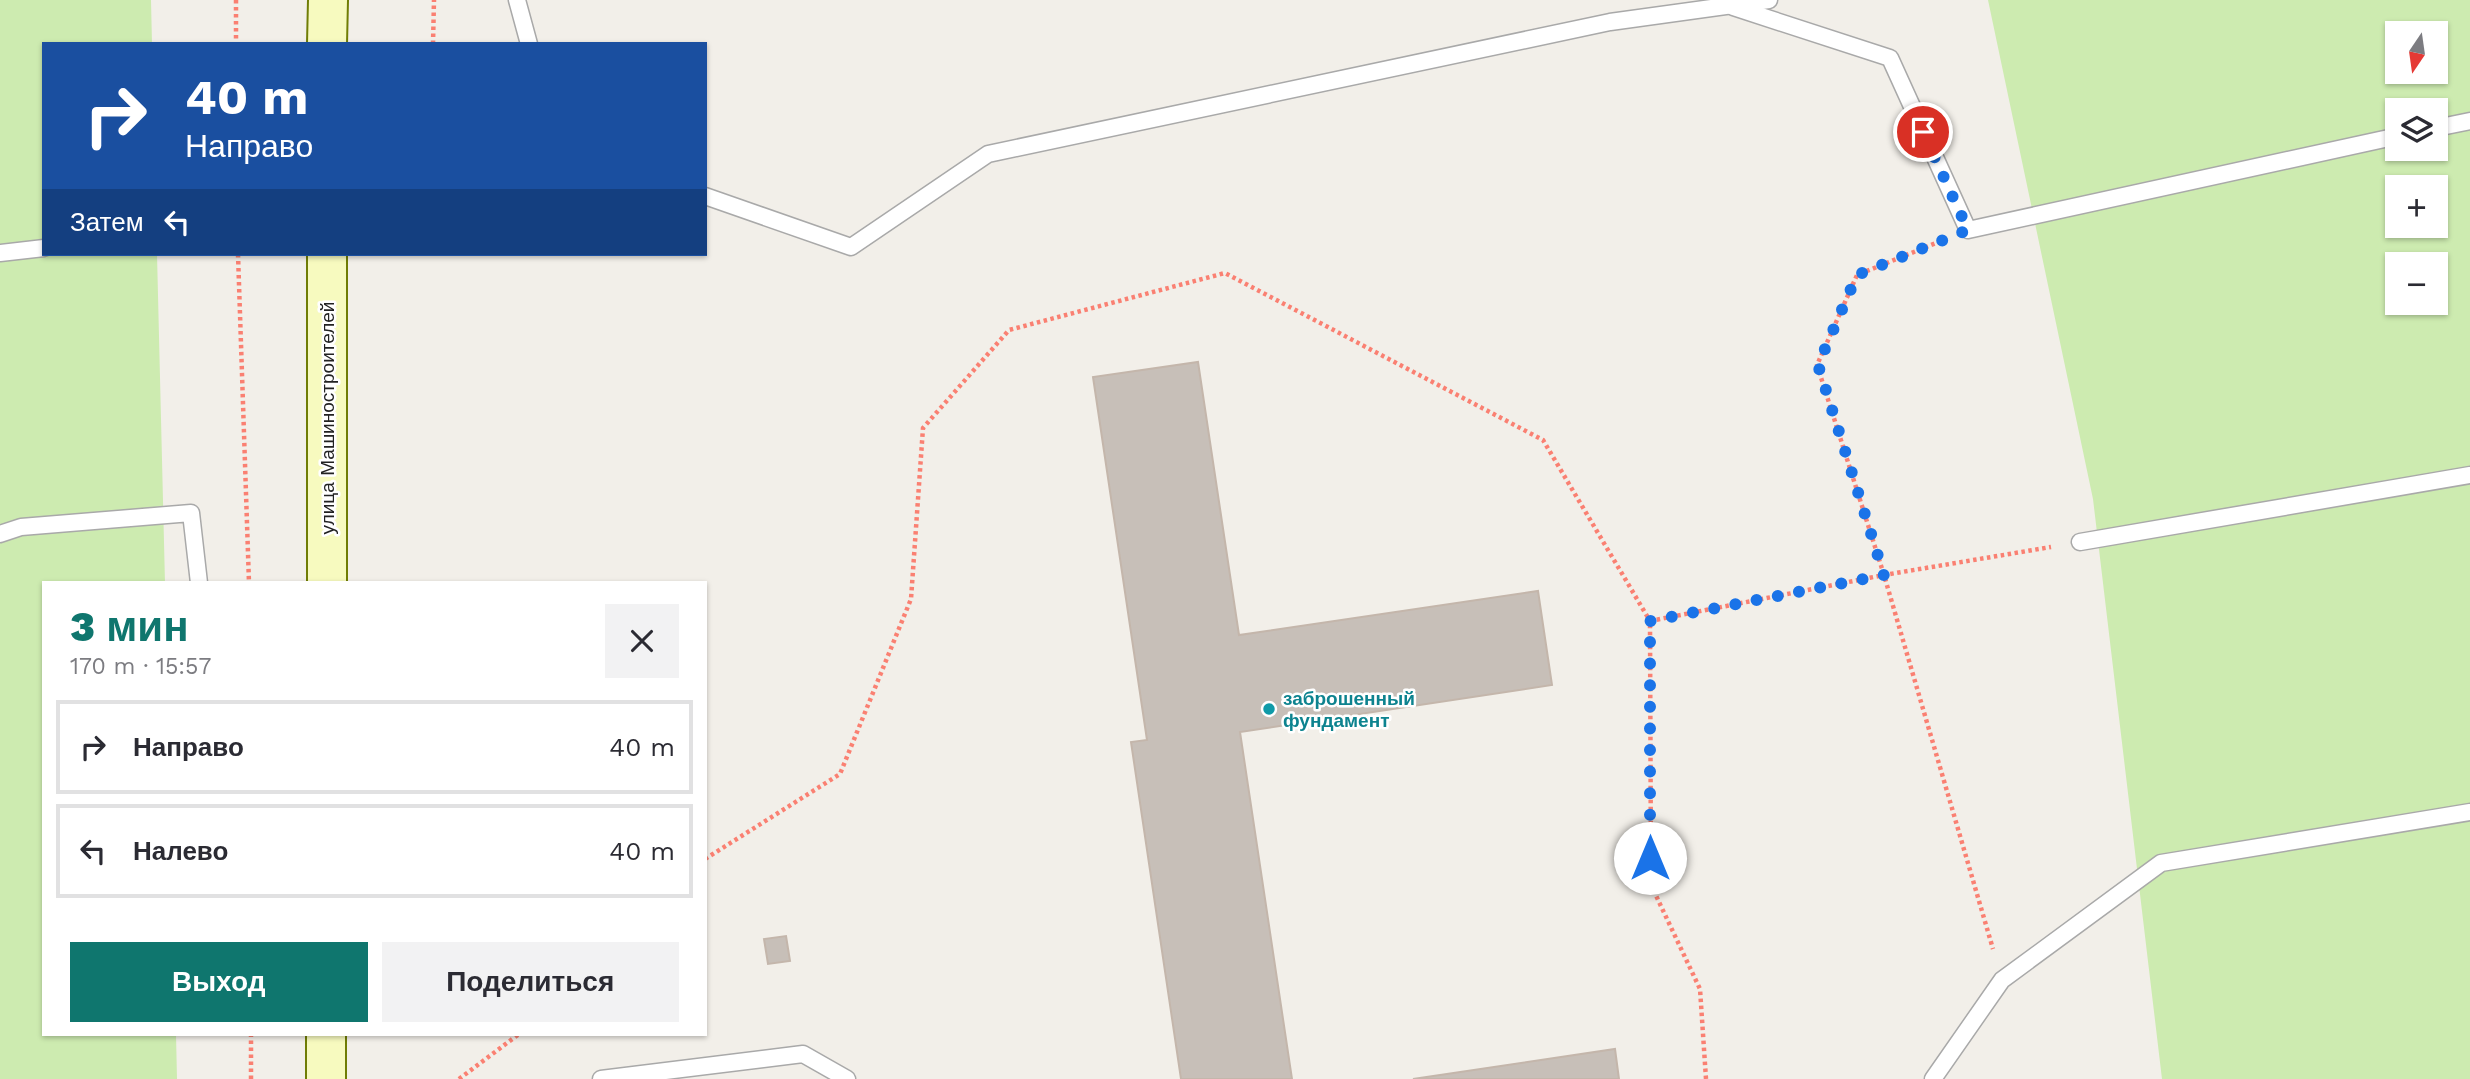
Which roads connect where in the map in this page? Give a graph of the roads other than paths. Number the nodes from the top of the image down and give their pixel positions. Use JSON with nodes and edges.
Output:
{"nodes":[{"id":1,"x":328,"y":0,"type":"edge"},
{"id":2,"x":517,"y":0,"type":"edge"},
{"id":3,"x":1769,"y":0,"type":"edge"},
{"id":4,"x":1731,"y":6,"type":"junction"},
{"id":5,"x":327,"y":42,"type":"edge"},
{"id":6,"x":528,"y":42,"type":"edge"},
{"id":7,"x":2470,"y":121,"type":"edge"},
{"id":8,"x":2448,"y":126,"type":"edge"},
{"id":9,"x":2385,"y":139,"type":"edge"},
{"id":10,"x":707,"y":197,"type":"edge"},
{"id":11,"x":42,"y":248,"type":"edge"},
{"id":12,"x":0,"y":253,"type":"edge"},
{"id":13,"x":327,"y":256,"type":"edge"},
{"id":14,"x":2470,"y":475,"type":"edge"},
{"id":15,"x":0,"y":534,"type":"edge"},
{"id":16,"x":2080,"y":542,"type":"road end"},
{"id":17,"x":198,"y":581,"type":"edge"},
{"id":18,"x":327,"y":581,"type":"edge"},
{"id":19,"x":2470,"y":812,"type":"edge"},
{"id":20,"x":326,"y":1036,"type":"edge"},
{"id":21,"x":326,"y":1079,"type":"edge"},
{"id":22,"x":601,"y":1079,"type":"edge"},
{"id":23,"x":847,"y":1079,"type":"edge"},
{"id":24,"x":1933,"y":1079,"type":"edge"}],
"edges":[{"from":1,"to":5,"type":"street"},
{"from":2,"to":6,"type":"lane"},
{"from":3,"to":4,"type":"lane"},
{"from":4,"to":9,"type":"lane"},
{"from":4,"to":10,"type":"lane"},
{"from":7,"to":8,"type":"lane"},
{"from":11,"to":12,"type":"lane"},
{"from":13,"to":18,"type":"street","name":"улица Машиностроителей"},
{"from":14,"to":16,"type":"lane"},
{"from":15,"to":17,"type":"lane"},
{"from":19,"to":24,"type":"lane"},
{"from":20,"to":21,"type":"street"},
{"from":22,"to":23,"type":"lane"}]}
